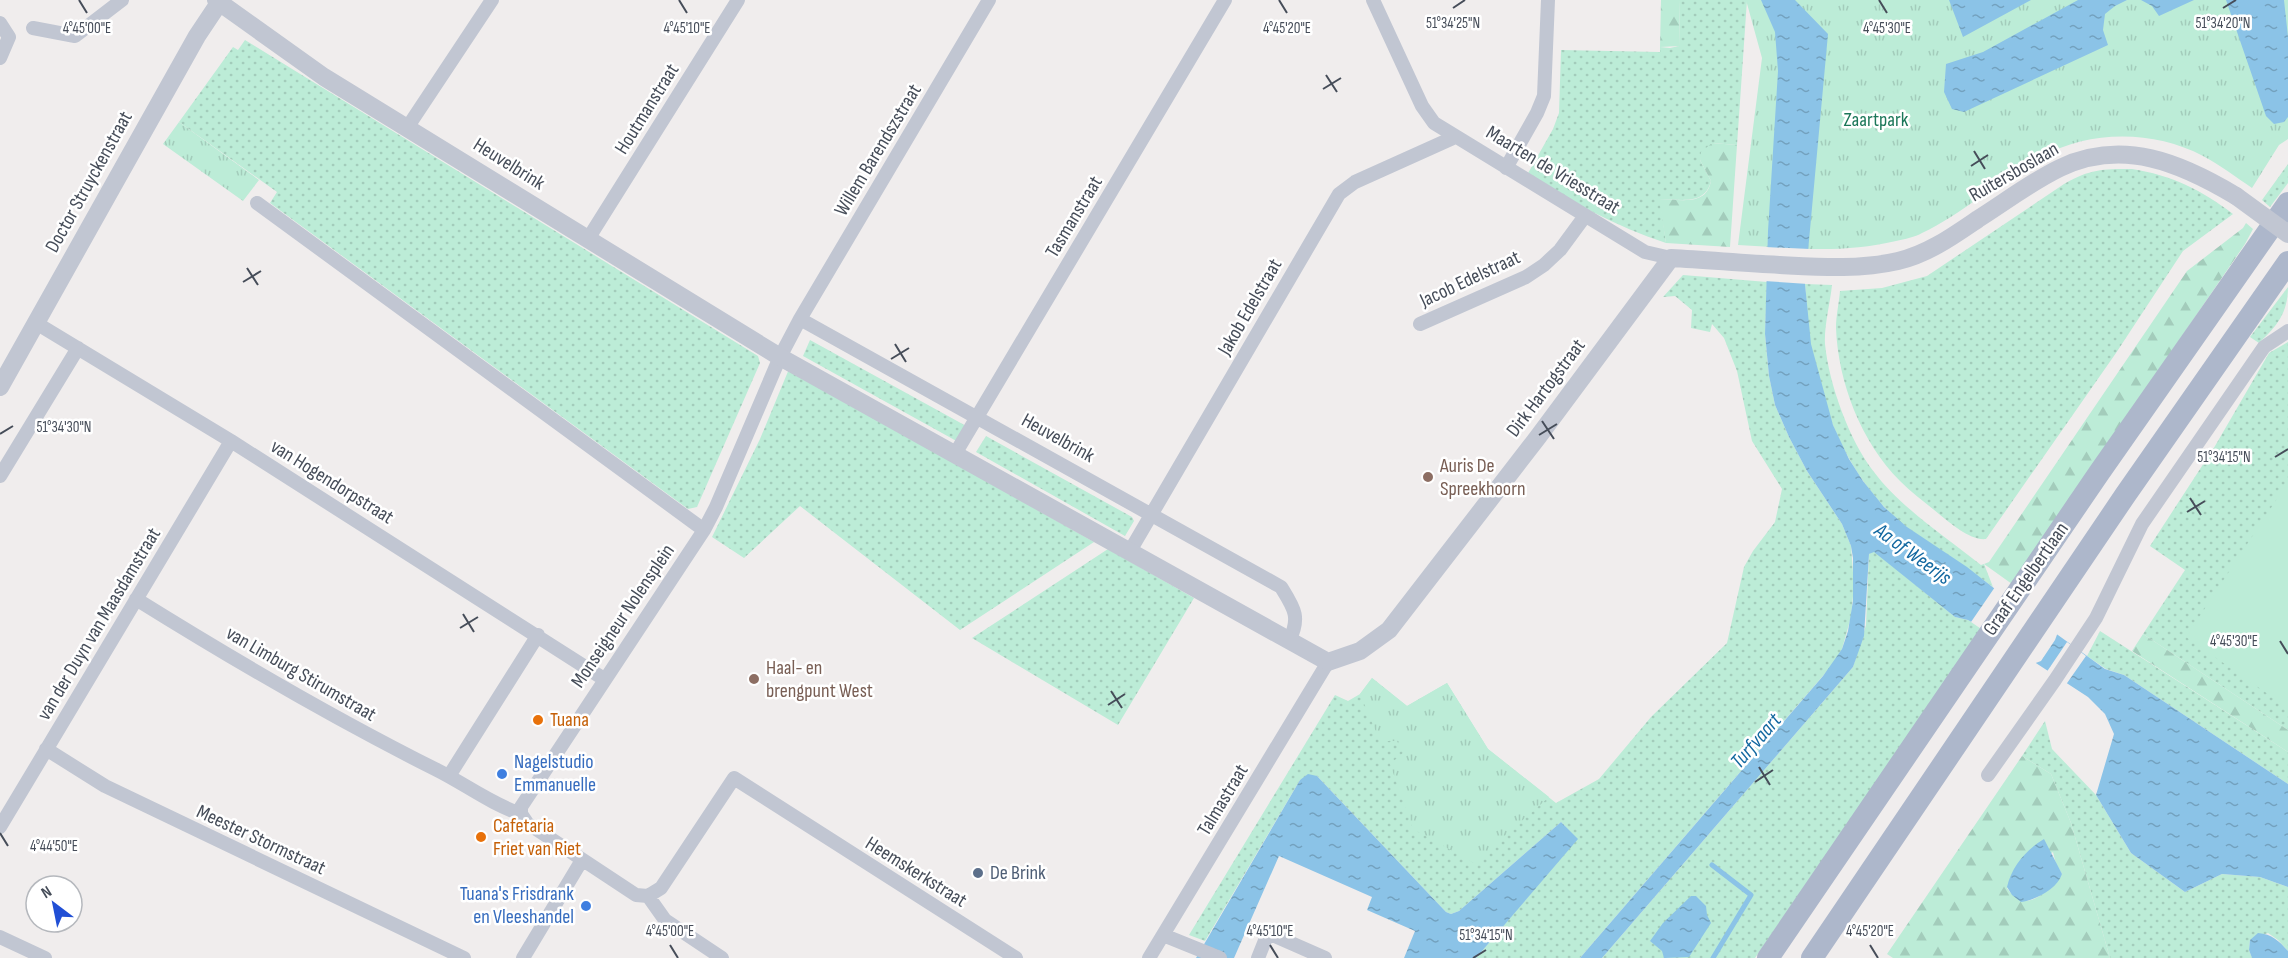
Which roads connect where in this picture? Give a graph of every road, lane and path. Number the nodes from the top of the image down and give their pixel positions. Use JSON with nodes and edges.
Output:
{"nodes":[{"id":1,"x":122,"y":0,"type":"edge"},
{"id":2,"x":492,"y":0,"type":"edge"},
{"id":3,"x":738,"y":0,"type":"edge"},
{"id":4,"x":989,"y":0,"type":"edge"},
{"id":5,"x":1225,"y":0,"type":"edge"},
{"id":6,"x":1373,"y":0,"type":"edge"},
{"id":7,"x":1548,"y":0,"type":"edge"},
{"id":8,"x":219,"y":1,"type":"edge"},
{"id":9,"x":0,"y":23,"type":"edge"},
{"id":10,"x":33,"y":28,"type":"dead end"},
{"id":11,"x":0,"y":58,"type":"edge"},
{"id":12,"x":407,"y":128,"type":"junction"},
{"id":13,"x":1455,"y":137,"type":"junction"},
{"id":14,"x":1506,"y":168,"type":"junction"},
{"id":15,"x":257,"y":203,"type":"dead end"},
{"id":16,"x":2288,"y":203,"type":"edge"},
{"id":17,"x":1585,"y":216,"type":"junction"},
{"id":18,"x":2288,"y":234,"type":"edge"},
{"id":19,"x":588,"y":239,"type":"junction"},
{"id":20,"x":1671,"y":258,"type":"junction"},
{"id":21,"x":2288,"y":262,"type":"edge"},
{"id":22,"x":1788,"y":266,"type":"joint"},
{"id":23,"x":800,"y":319,"type":"junction"},
{"id":24,"x":36,"y":323,"type":"junction"},
{"id":25,"x":1420,"y":324,"type":"dead end"},
{"id":26,"x":2288,"y":331,"type":"edge"},
{"id":27,"x":78,"y":348,"type":"junction"},
{"id":28,"x":780,"y":357,"type":"junction"},
{"id":29,"x":0,"y":387,"type":"edge"},
{"id":30,"x":977,"y":418,"type":"junction"},
{"id":31,"x":231,"y":441,"type":"junction"},
{"id":32,"x":956,"y":454,"type":"junction"},
{"id":33,"x":0,"y":476,"type":"edge"},
{"id":34,"x":1151,"y":515,"type":"junction"},
{"id":35,"x":704,"y":530,"type":"junction"},
{"id":36,"x":1130,"y":551,"type":"junction"},
{"id":37,"x":136,"y":599,"type":"junction"},
{"id":38,"x":538,"y":635,"type":"junction"},
{"id":39,"x":1290,"y":641,"type":"junction"},
{"id":40,"x":1328,"y":662,"type":"junction"},
{"id":41,"x":604,"y":679,"type":"junction"},
{"id":42,"x":46,"y":749,"type":"junction"},
{"id":43,"x":1988,"y":775,"type":"dead end"},
{"id":44,"x":449,"y":776,"type":"junction"},
{"id":45,"x":521,"y":814,"type":"junction"},
{"id":46,"x":0,"y":827,"type":"edge"},
{"id":47,"x":582,"y":860,"type":"junction"},
{"id":48,"x":648,"y":896,"type":"junction"},
{"id":49,"x":1164,"y":935,"type":"junction"},
{"id":50,"x":0,"y":937,"type":"edge"},
{"id":51,"x":701,"y":946,"type":"junction"},
{"id":52,"x":45,"y":958,"type":"edge"},
{"id":53,"x":464,"y":958,"type":"edge"},
{"id":54,"x":522,"y":958,"type":"edge"},
{"id":55,"x":693,"y":958,"type":"edge"},
{"id":56,"x":722,"y":958,"type":"edge"},
{"id":57,"x":1016,"y":958,"type":"edge"},
{"id":58,"x":1149,"y":958,"type":"edge"},
{"id":59,"x":1220,"y":958,"type":"edge"},
{"id":60,"x":1258,"y":958,"type":"edge"},
{"id":61,"x":1325,"y":958,"type":"edge"},
{"id":62,"x":1768,"y":958,"type":"edge"},
{"id":63,"x":1812,"y":958,"type":"edge"}],
"edges":[{"from":1,"to":10,"type":"street"},
{"from":2,"to":12,"type":"street"},
{"from":3,"to":19,"type":"street","name":"Houtmanstraat"},
{"from":4,"to":23,"type":"street","name":"Willem Barendszstraat"},
{"from":5,"to":30,"type":"street","name":"Tasmanstraat"},
{"from":6,"to":13,"type":"street","name":"Maarten de Vriesstraat"},
{"from":7,"to":14,"type":"street"},
{"from":8,"to":12,"type":"street","name":"Heuvelbrink"},
{"from":8,"to":24,"type":"street","name":"Doctor Struyckenstraat"},
{"from":9,"to":11,"type":"street"},
{"from":12,"to":19,"type":"street","name":"Heuvelbrink"},
{"from":13,"to":14,"type":"street","name":"Maarten de Vriesstraat"},
{"from":13,"to":34,"type":"street","name":"Jakob Edelstraat"},
{"from":14,"to":17,"type":"street","name":"Maarten de Vriesstraat"},
{"from":15,"to":35,"type":"street"},
{"from":16,"to":62,"type":"main road","name":"Graaf Engelbertlaan"},
{"from":17,"to":20,"type":"street","name":"Maarten de Vriesstraat"},
{"from":17,"to":25,"type":"street","name":"Jacob Edelstraat"},
{"from":18,"to":22,"type":"street","name":"Ruitersboslaan","bridge":true},
{"from":19,"to":28,"type":"street","name":"Heuvelbrink"},
{"from":20,"to":22,"type":"street","name":"Maarten de Vriesstraat"},
{"from":20,"to":40,"type":"street","name":"Dirk Hartogstraat"},
{"from":21,"to":63,"type":"main road","name":"Graaf Engelbertlaan"},
{"from":23,"to":28,"type":"street"},
{"from":23,"to":30,"type":"street","name":"Heuvelbrink"},
{"from":24,"to":27,"type":"street","name":"van Hogendorpstraat"},
{"from":24,"to":29,"type":"street","name":"Doctor Struyckenstraat"},
{"from":26,"to":43,"type":"street"},
{"from":27,"to":31,"type":"street","name":"van Hogendorpstraat"},
{"from":27,"to":33,"type":"street"},
{"from":28,"to":32,"type":"street","name":"Heuvelbrink"},
{"from":28,"to":35,"type":"street","name":"Monseigneur Nolensplein"},
{"from":30,"to":32,"type":"street","name":"Tasmanstraat"},
{"from":30,"to":34,"type":"street","name":"Heuvelbrink"},
{"from":31,"to":37,"type":"street","name":"van der Duyn van Maasdamstraat"},
{"from":31,"to":38,"type":"street","name":"van Hogendorpstraat"},
{"from":32,"to":36,"type":"street","name":"Heuvelbrink"},
{"from":34,"to":36,"type":"street","name":"Jakob Edelstraat"},
{"from":34,"to":39,"type":"street","name":"Heuvelbrink"},
{"from":35,"to":41,"type":"street","name":"Monseigneur Nolensplein"},
{"from":36,"to":39,"type":"street","name":"Heuvelbrink"},
{"from":37,"to":42,"type":"street","name":"van der Duyn van Maasdamstraat"},
{"from":37,"to":44,"type":"street","name":"van Limburg Stirumstraat"},
{"from":38,"to":41,"type":"street","name":"van Hogendorpstraat"},
{"from":38,"to":44,"type":"street"},
{"from":39,"to":40,"type":"street","name":"Heuvelbrink"},
{"from":40,"to":49,"type":"street","name":"Talmastraat"},
{"from":41,"to":45,"type":"street","name":"Monseigneur Nolensplein"},
{"from":42,"to":46,"type":"street","name":"van der Duyn van Maasdamstraat"},
{"from":42,"to":53,"type":"street","name":"Meester Stormstraat"},
{"from":44,"to":45,"type":"street","name":"van Limburg Stirumstraat"},
{"from":45,"to":47,"type":"street"},
{"from":47,"to":48,"type":"street"},
{"from":47,"to":54,"type":"street"},
{"from":48,"to":51,"type":"street"},
{"from":48,"to":57,"type":"street","name":"Heemskerkstraat"},
{"from":49,"to":58,"type":"street","name":"Talmastraat"},
{"from":49,"to":59,"type":"street"},
{"from":50,"to":52,"type":"street"},
{"from":51,"to":55,"type":"street"},
{"from":51,"to":56,"type":"street"},
{"from":60,"to":61,"type":"street"}]}
